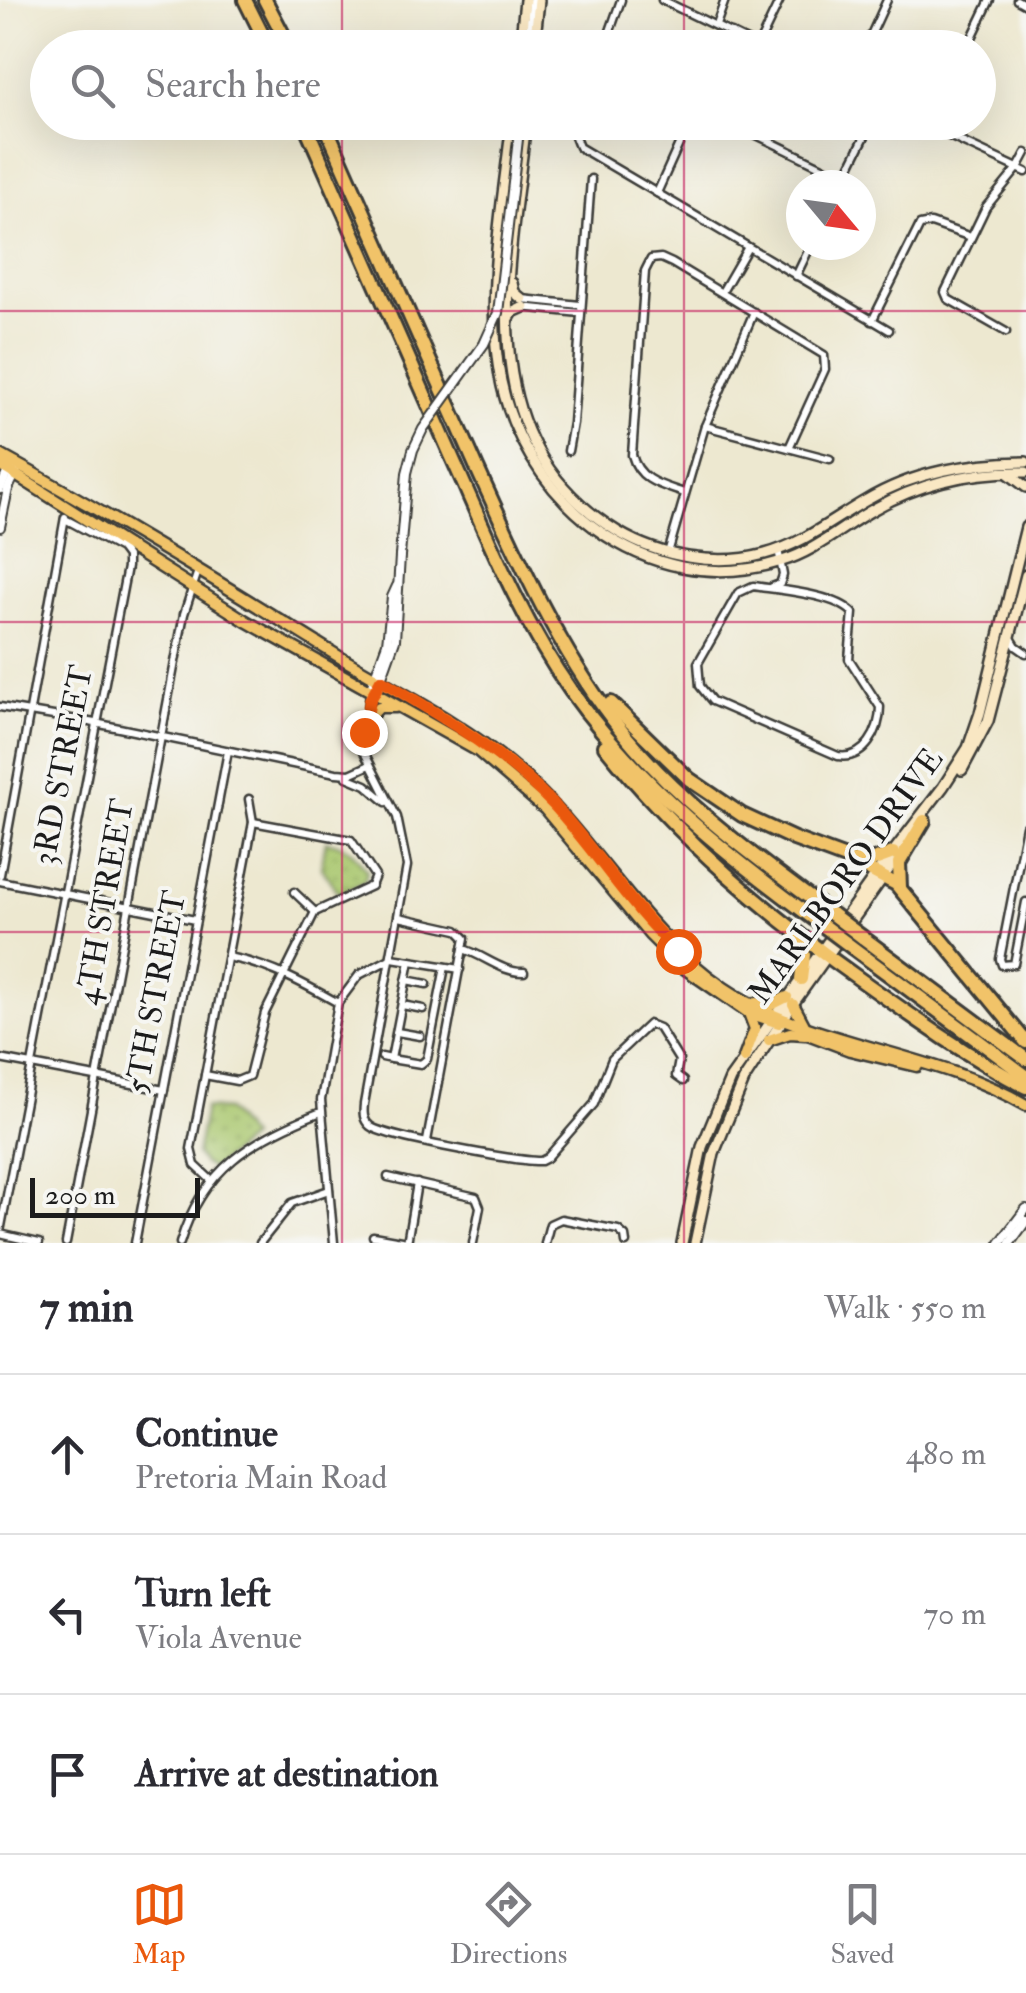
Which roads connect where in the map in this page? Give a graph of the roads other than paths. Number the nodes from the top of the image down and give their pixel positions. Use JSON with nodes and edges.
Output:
{"nodes":[{"id":1,"x":245,"y":0,"type":"edge"},
{"id":2,"x":265,"y":0,"type":"edge"},
{"id":3,"x":526,"y":0,"type":"edge"},
{"id":4,"x":536,"y":0,"type":"edge"},
{"id":5,"x":621,"y":0,"type":"edge"},
{"id":6,"x":662,"y":0,"type":"edge"},
{"id":7,"x":725,"y":0,"type":"edge"},
{"id":8,"x":780,"y":0,"type":"edge"},
{"id":9,"x":887,"y":0,"type":"edge"},
{"id":10,"x":990,"y":0,"type":"edge"},
{"id":11,"x":1017,"y":0,"type":"edge"},
{"id":12,"x":1026,"y":5,"type":"edge"},
{"id":13,"x":716,"y":25,"type":"junction"},
{"id":14,"x":260,"y":30,"type":"edge"},
{"id":15,"x":281,"y":30,"type":"edge"},
{"id":16,"x":522,"y":30,"type":"edge"},
{"id":17,"x":533,"y":30,"type":"edge"},
{"id":18,"x":610,"y":30,"type":"edge"},
{"id":19,"x":726,"y":30,"type":"edge"},
{"id":20,"x":767,"y":30,"type":"edge"},
{"id":21,"x":873,"y":30,"type":"edge"},
{"id":22,"x":976,"y":30,"type":"edge"},
{"id":23,"x":312,"y":140,"type":"edge"},
{"id":24,"x":332,"y":140,"type":"edge"},
{"id":25,"x":510,"y":140,"type":"edge"},
{"id":26,"x":521,"y":140,"type":"edge"},
{"id":27,"x":521,"y":140,"type":"edge"},
{"id":28,"x":576,"y":140,"type":"edge"},
{"id":29,"x":681,"y":140,"type":"edge"},
{"id":30,"x":764,"y":140,"type":"edge"},
{"id":31,"x":863,"y":140,"type":"edge"},
{"id":32,"x":961,"y":140,"type":"edge"},
{"id":33,"x":1026,"y":153,"type":"edge"},
{"id":34,"x":822,"y":170,"type":"edge"},
{"id":35,"x":848,"y":170,"type":"edge"},
{"id":36,"x":1022,"y":170,"type":"edge"},
{"id":37,"x":592,"y":179,"type":"dead end"},
{"id":38,"x":656,"y":193,"type":"junction"},
{"id":39,"x":971,"y":237,"type":"junction"},
{"id":40,"x":748,"y":247,"type":"junction"},
{"id":41,"x":804,"y":260,"type":"edge"},
{"id":42,"x":510,"y":270,"type":"junction"},
{"id":43,"x":796,"y":276,"type":"junction"},
{"id":44,"x":722,"y":292,"type":"junction"},
{"id":45,"x":507,"y":302,"type":"junction"},
{"id":46,"x":523,"y":303,"type":"junction"},
{"id":47,"x":495,"y":304,"type":"junction"},
{"id":48,"x":580,"y":309,"type":"junction"},
{"id":49,"x":754,"y":312,"type":"junction"},
{"id":50,"x":872,"y":321,"type":"junction"},
{"id":51,"x":507,"y":323,"type":"junction"},
{"id":52,"x":889,"y":330,"type":"dead end"},
{"id":53,"x":1006,"y":332,"type":"dead end"},
{"id":54,"x":705,"y":426,"type":"junction"},
{"id":55,"x":789,"y":448,"type":"junction"},
{"id":56,"x":568,"y":450,"type":"dead end"},
{"id":57,"x":0,"y":455,"type":"edge"},
{"id":58,"x":830,"y":459,"type":"dead end"},
{"id":59,"x":1026,"y":462,"type":"edge"},
{"id":60,"x":11,"y":467,"type":"edge"},
{"id":61,"x":1006,"y":472,"type":"junction"},
{"id":62,"x":1026,"y":472,"type":"edge"},
{"id":63,"x":1026,"y":487,"type":"edge"},
{"id":64,"x":0,"y":490,"type":"edge"},
{"id":65,"x":684,"y":493,"type":"junction"},
{"id":66,"x":66,"y":506,"type":"junction"},
{"id":67,"x":65,"y":519,"type":"junction"},
{"id":68,"x":0,"y":527,"type":"edge"},
{"id":69,"x":1026,"y":527,"type":"edge"},
{"id":70,"x":778,"y":550,"type":"junction"},
{"id":71,"x":668,"y":552,"type":"junction"},
{"id":72,"x":781,"y":562,"type":"junction"},
{"id":73,"x":669,"y":564,"type":"junction"},
{"id":74,"x":198,"y":572,"type":"junction"},
{"id":75,"x":783,"y":575,"type":"junction"},
{"id":76,"x":1026,"y":575,"type":"edge"},
{"id":77,"x":192,"y":585,"type":"junction"},
{"id":78,"x":771,"y":587,"type":"junction"},
{"id":79,"x":799,"y":593,"type":"junction"},
{"id":80,"x":1010,"y":636,"type":"junction"},
{"id":81,"x":1024,"y":653,"type":"edge"},
{"id":82,"x":1004,"y":662,"type":"junction"},
{"id":83,"x":576,"y":665,"type":"junction"},
{"id":84,"x":378,"y":679,"type":"junction"},
{"id":85,"x":572,"y":693,"type":"junction"},
{"id":86,"x":372,"y":695,"type":"junction"},
{"id":87,"x":0,"y":706,"type":"edge"},
{"id":88,"x":406,"y":709,"type":"junction"},
{"id":89,"x":30,"y":712,"type":"junction"},
{"id":90,"x":366,"y":721,"type":"junction"},
{"id":91,"x":95,"y":722,"type":"junction"},
{"id":92,"x":160,"y":736,"type":"junction"},
{"id":93,"x":228,"y":750,"type":"junction"},
{"id":94,"x":370,"y":765,"type":"junction"},
{"id":95,"x":336,"y":774,"type":"junction"},
{"id":96,"x":250,"y":799,"type":"dead end"},
{"id":97,"x":394,"y":810,"type":"junction"},
{"id":98,"x":253,"y":822,"type":"junction"},
{"id":99,"x":924,"y":822,"type":"junction"},
{"id":100,"x":1026,"y":826,"type":"edge"},
{"id":101,"x":894,"y":853,"type":"junction"},
{"id":102,"x":848,"y":859,"type":"junction"},
{"id":103,"x":880,"y":875,"type":"junction"},
{"id":104,"x":0,"y":878,"type":"edge"},
{"id":105,"x":902,"y":890,"type":"junction"},
{"id":106,"x":294,"y":892,"type":"dead end"},
{"id":107,"x":64,"y":894,"type":"junction"},
{"id":108,"x":1026,"y":902,"type":"edge"},
{"id":109,"x":129,"y":907,"type":"junction"},
{"id":110,"x":316,"y":912,"type":"junction"},
{"id":111,"x":1025,"y":912,"type":"edge"},
{"id":112,"x":400,"y":917,"type":"junction"},
{"id":113,"x":195,"y":920,"type":"junction"},
{"id":114,"x":829,"y":921,"type":"junction"},
{"id":115,"x":802,"y":939,"type":"junction"},
{"id":116,"x":858,"y":942,"type":"junction"},
{"id":117,"x":464,"y":949,"type":"junction"},
{"id":118,"x":824,"y":954,"type":"junction"},
{"id":119,"x":228,"y":957,"type":"junction"},
{"id":120,"x":392,"y":958,"type":"junction"},
{"id":121,"x":410,"y":961,"type":"junction"},
{"id":122,"x":445,"y":966,"type":"junction"},
{"id":123,"x":460,"y":969,"type":"junction"},
{"id":124,"x":284,"y":972,"type":"junction"},
{"id":125,"x":524,"y":972,"type":"dead end"},
{"id":126,"x":801,"y":978,"type":"junction"},
{"id":127,"x":406,"y":980,"type":"junction"},
{"id":128,"x":427,"y":984,"type":"dead end"},
{"id":129,"x":790,"y":1001,"type":"junction"},
{"id":130,"x":338,"y":1003,"type":"junction"},
{"id":131,"x":402,"y":1006,"type":"junction"},
{"id":132,"x":747,"y":1007,"type":"junction"},
{"id":133,"x":422,"y":1009,"type":"dead end"},
{"id":134,"x":778,"y":1019,"type":"junction"},
{"id":135,"x":805,"y":1030,"type":"junction"},
{"id":136,"x":396,"y":1032,"type":"junction"},
{"id":137,"x":420,"y":1036,"type":"dead end"},
{"id":138,"x":769,"y":1040,"type":"junction"},
{"id":139,"x":1026,"y":1042,"type":"edge"},
{"id":140,"x":744,"y":1058,"type":"junction"},
{"id":141,"x":0,"y":1059,"type":"edge"},
{"id":142,"x":1026,"y":1059,"type":"edge"},
{"id":143,"x":33,"y":1066,"type":"junction"},
{"id":144,"x":205,"y":1075,"type":"junction"},
{"id":145,"x":1026,"y":1076,"type":"edge"},
{"id":146,"x":98,"y":1078,"type":"junction"},
{"id":147,"x":683,"y":1081,"type":"dead end"},
{"id":148,"x":1026,"y":1087,"type":"edge"},
{"id":149,"x":164,"y":1090,"type":"junction"},
{"id":150,"x":1026,"y":1106,"type":"edge"},
{"id":151,"x":321,"y":1112,"type":"junction"},
{"id":152,"x":426,"y":1141,"type":"junction"},
{"id":153,"x":388,"y":1177,"type":"dead end"},
{"id":154,"x":212,"y":1181,"type":"junction"},
{"id":155,"x":417,"y":1183,"type":"junction"},
{"id":156,"x":328,"y":1190,"type":"junction"},
{"id":157,"x":1026,"y":1208,"type":"edge"},
{"id":158,"x":1026,"y":1220,"type":"edge"},
{"id":159,"x":0,"y":1233,"type":"edge"},
{"id":160,"x":374,"y":1236,"type":"dead end"},
{"id":161,"x":407,"y":1242,"type":"edge"},
{"id":162,"x":39,"y":1243,"type":"edge"},
{"id":163,"x":66,"y":1243,"type":"edge"},
{"id":164,"x":135,"y":1243,"type":"edge"},
{"id":165,"x":180,"y":1243,"type":"edge"},
{"id":166,"x":260,"y":1243,"type":"edge"},
{"id":167,"x":334,"y":1243,"type":"edge"},
{"id":168,"x":474,"y":1243,"type":"edge"},
{"id":169,"x":545,"y":1243,"type":"edge"},
{"id":170,"x":626,"y":1243,"type":"edge"},
{"id":171,"x":682,"y":1243,"type":"edge"},
{"id":172,"x":695,"y":1243,"type":"edge"},
{"id":173,"x":1000,"y":1243,"type":"edge"},
{"id":174,"x":1010,"y":1243,"type":"edge"}],
"edges":[{"from":1,"to":14,"type":"highway"},
{"from":2,"to":15,"type":"highway"},
{"from":3,"to":16,"type":"main road"},
{"from":4,"to":17,"type":"main road"},
{"from":5,"to":18,"type":"street"},
{"from":6,"to":13,"type":"street"},
{"from":7,"to":13,"type":"street"},
{"from":8,"to":20,"type":"street"},
{"from":9,"to":21,"type":"street"},
{"from":10,"to":22,"type":"street"},
{"from":11,"to":12,"type":"street"},
{"from":13,"to":19,"type":"street"},
{"from":23,"to":85,"type":"highway"},
{"from":24,"to":83,"type":"highway"},
{"from":25,"to":47,"type":"main road"},
{"from":26,"to":42,"type":"main road"},
{"from":27,"to":84,"type":"street","bridge":true},
{"from":28,"to":38,"type":"street"},
{"from":29,"to":38,"type":"street"},
{"from":30,"to":34,"type":"street"},
{"from":31,"to":35,"type":"street"},
{"from":32,"to":36,"type":"street"},
{"from":33,"to":36,"type":"street"},
{"from":36,"to":39,"type":"street"},
{"from":37,"to":48,"type":"street"},
{"from":38,"to":40,"type":"street"},
{"from":39,"to":50,"type":"street"},
{"from":39,"to":53,"type":"street"},
{"from":40,"to":43,"type":"street"},
{"from":40,"to":44,"type":"street"},
{"from":41,"to":43,"type":"street"},
{"from":42,"to":45,"type":"main road"},
{"from":42,"to":46,"type":"main road"},
{"from":43,"to":50,"type":"street"},
{"from":44,"to":49,"type":"street"},
{"from":44,"to":65,"type":"street"},
{"from":45,"to":46,"type":"street"},
{"from":45,"to":47,"type":"street"},
{"from":45,"to":51,"type":"main road"},
{"from":46,"to":48,"type":"street"},
{"from":46,"to":51,"type":"main road"},
{"from":47,"to":73,"type":"main road"},
{"from":48,"to":56,"type":"street"},
{"from":49,"to":54,"type":"street"},
{"from":49,"to":55,"type":"street"},
{"from":50,"to":52,"type":"street"},
{"from":51,"to":71,"type":"main road"},
{"from":54,"to":55,"type":"street"},
{"from":54,"to":65,"type":"street"},
{"from":55,"to":58,"type":"street"},
{"from":57,"to":60,"type":"main road"},
{"from":59,"to":70,"type":"main road"},
{"from":60,"to":64,"type":"street"},
{"from":60,"to":66,"type":"main road"},
{"from":60,"to":68,"type":"street"},
{"from":60,"to":74,"type":"main road"},
{"from":61,"to":62,"type":"main road"},
{"from":61,"to":63,"type":"main road"},
{"from":61,"to":72,"type":"main road"},
{"from":65,"to":71,"type":"street"},
{"from":66,"to":67,"type":"street"},
{"from":66,"to":77,"type":"main road"},
{"from":67,"to":89,"type":"street"},
{"from":67,"to":91,"type":"street","name":"3RD STREET"},
{"from":69,"to":101,"type":"main road","name":"MARLBORO DRIVE"},
{"from":70,"to":71,"type":"main road"},
{"from":70,"to":72,"type":"street"},
{"from":71,"to":73,"type":"street"},
{"from":72,"to":73,"type":"main road"},
{"from":72,"to":75,"type":"street"},
{"from":74,"to":77,"type":"street","name":"4TH STREET"},
{"from":74,"to":84,"type":"main road"},
{"from":75,"to":78,"type":"street"},
{"from":75,"to":79,"type":"street"},
{"from":76,"to":80,"type":"main road","name":"MARLBORO DRIVE"},
{"from":77,"to":86,"type":"main road"},
{"from":77,"to":92,"type":"street","name":"4TH STREET"},
{"from":78,"to":79,"type":"street"},
{"from":78,"to":79,"type":"street"},
{"from":80,"to":81,"type":"street"},
{"from":80,"to":82,"type":"main road","name":"MARLBORO DRIVE"},
{"from":81,"to":82,"type":"street"},
{"from":82,"to":99,"type":"main road","name":"MARLBORO DRIVE"},
{"from":83,"to":102,"type":"highway"},
{"from":83,"to":114,"type":"highway"},
{"from":84,"to":86,"type":"street"},
{"from":84,"to":132,"type":"main road"},
{"from":85,"to":114,"type":"highway"},
{"from":85,"to":115,"type":"highway"},
{"from":86,"to":88,"type":"main road"},
{"from":86,"to":90,"type":"street"},
{"from":87,"to":89,"type":"street"},
{"from":88,"to":90,"type":"main road"},
{"from":88,"to":132,"type":"main road"},
{"from":89,"to":91,"type":"street"},
{"from":89,"to":104,"type":"street"},
{"from":90,"to":94,"type":"street"},
{"from":91,"to":92,"type":"street"},
{"from":91,"to":107,"type":"street","name":"3RD STREET"},
{"from":92,"to":93,"type":"street"},
{"from":92,"to":109,"type":"street","name":"4TH STREET"},
{"from":93,"to":95,"type":"street"},
{"from":93,"to":113,"type":"street","name":"5TH STREET"},
{"from":94,"to":95,"type":"street"},
{"from":94,"to":97,"type":"street"},
{"from":95,"to":97,"type":"street"},
{"from":96,"to":98,"type":"street"},
{"from":97,"to":112,"type":"street"},
{"from":98,"to":110,"type":"street"},
{"from":98,"to":119,"type":"street"},
{"from":99,"to":103,"type":"main road","name":"MARLBORO DRIVE"},
{"from":99,"to":105,"type":"highway"},
{"from":100,"to":111,"type":"street"},
{"from":101,"to":102,"type":"highway"},
{"from":101,"to":103,"type":"main road","name":"MARLBORO DRIVE"},
{"from":102,"to":103,"type":"highway"},
{"from":103,"to":105,"type":"highway"},
{"from":103,"to":118,"type":"main road","name":"MARLBORO DRIVE"},
{"from":104,"to":107,"type":"street"},
{"from":105,"to":139,"type":"highway"},
{"from":106,"to":110,"type":"street"},
{"from":107,"to":109,"type":"street"},
{"from":107,"to":143,"type":"street","name":"3RD STREET"},
{"from":108,"to":111,"type":"street"},
{"from":109,"to":113,"type":"street"},
{"from":109,"to":146,"type":"street","name":"4TH STREET"},
{"from":110,"to":124,"type":"street"},
{"from":112,"to":117,"type":"street"},
{"from":112,"to":120,"type":"street"},
{"from":113,"to":149,"type":"street","name":"5TH STREET"},
{"from":114,"to":116,"type":"highway","bridge":true},
{"from":115,"to":118,"type":"highway"},
{"from":115,"to":126,"type":"highway"},
{"from":116,"to":142,"type":"highway"},
{"from":116,"to":145,"type":"highway"},
{"from":117,"to":123,"type":"street"},
{"from":117,"to":125,"type":"street"},
{"from":118,"to":126,"type":"main road","name":"MARLBORO DRIVE"},
{"from":118,"to":129,"type":"main road","name":"MARLBORO DRIVE"},
{"from":118,"to":148,"type":"highway"},
{"from":119,"to":124,"type":"street"},
{"from":119,"to":144,"type":"street"},
{"from":120,"to":121,"type":"street"},
{"from":120,"to":130,"type":"street"},
{"from":120,"to":152,"type":"street"},
{"from":121,"to":122,"type":"street"},
{"from":121,"to":127,"type":"street"},
{"from":122,"to":123,"type":"street"},
{"from":122,"to":136,"type":"street"},
{"from":123,"to":152,"type":"street"},
{"from":124,"to":130,"type":"street"},
{"from":124,"to":144,"type":"street"},
{"from":126,"to":129,"type":"main road","name":"MARLBORO DRIVE"},
{"from":127,"to":128,"type":"street"},
{"from":127,"to":131,"type":"street"},
{"from":129,"to":132,"type":"main road"},
{"from":129,"to":134,"type":"main road","name":"MARLBORO DRIVE"},
{"from":129,"to":135,"type":"main road"},
{"from":130,"to":151,"type":"street"},
{"from":131,"to":133,"type":"street"},
{"from":131,"to":136,"type":"street"},
{"from":132,"to":134,"type":"main road"},
{"from":132,"to":140,"type":"main road"},
{"from":134,"to":135,"type":"main road"},
{"from":134,"to":138,"type":"main road","name":"MARLBORO DRIVE"},
{"from":134,"to":140,"type":"main road","name":"MARLBORO DRIVE"},
{"from":135,"to":138,"type":"main road"},
{"from":135,"to":150,"type":"main road"},
{"from":136,"to":137,"type":"street"},
{"from":138,"to":172,"type":"main road","name":"MARLBORO DRIVE"},
{"from":140,"to":171,"type":"main road","name":"MARLBORO DRIVE"},
{"from":141,"to":143,"type":"street"},
{"from":143,"to":146,"type":"street"},
{"from":143,"to":159,"type":"street","name":"3RD STREET"},
{"from":144,"to":154,"type":"street"},
{"from":146,"to":149,"type":"street"},
{"from":146,"to":163,"type":"street","name":"4TH STREET"},
{"from":147,"to":152,"type":"street"},
{"from":149,"to":164,"type":"street","name":"5TH STREET"},
{"from":151,"to":154,"type":"street"},
{"from":151,"to":156,"type":"street"},
{"from":153,"to":155,"type":"street"},
{"from":154,"to":165,"type":"street"},
{"from":155,"to":161,"type":"street"},
{"from":155,"to":168,"type":"street"},
{"from":156,"to":166,"type":"street"},
{"from":156,"to":167,"type":"street"},
{"from":157,"to":173,"type":"street"},
{"from":158,"to":174,"type":"street"},
{"from":159,"to":162,"type":"street"},
{"from":160,"to":161,"type":"street"},
{"from":169,"to":170,"type":"street"}]}
